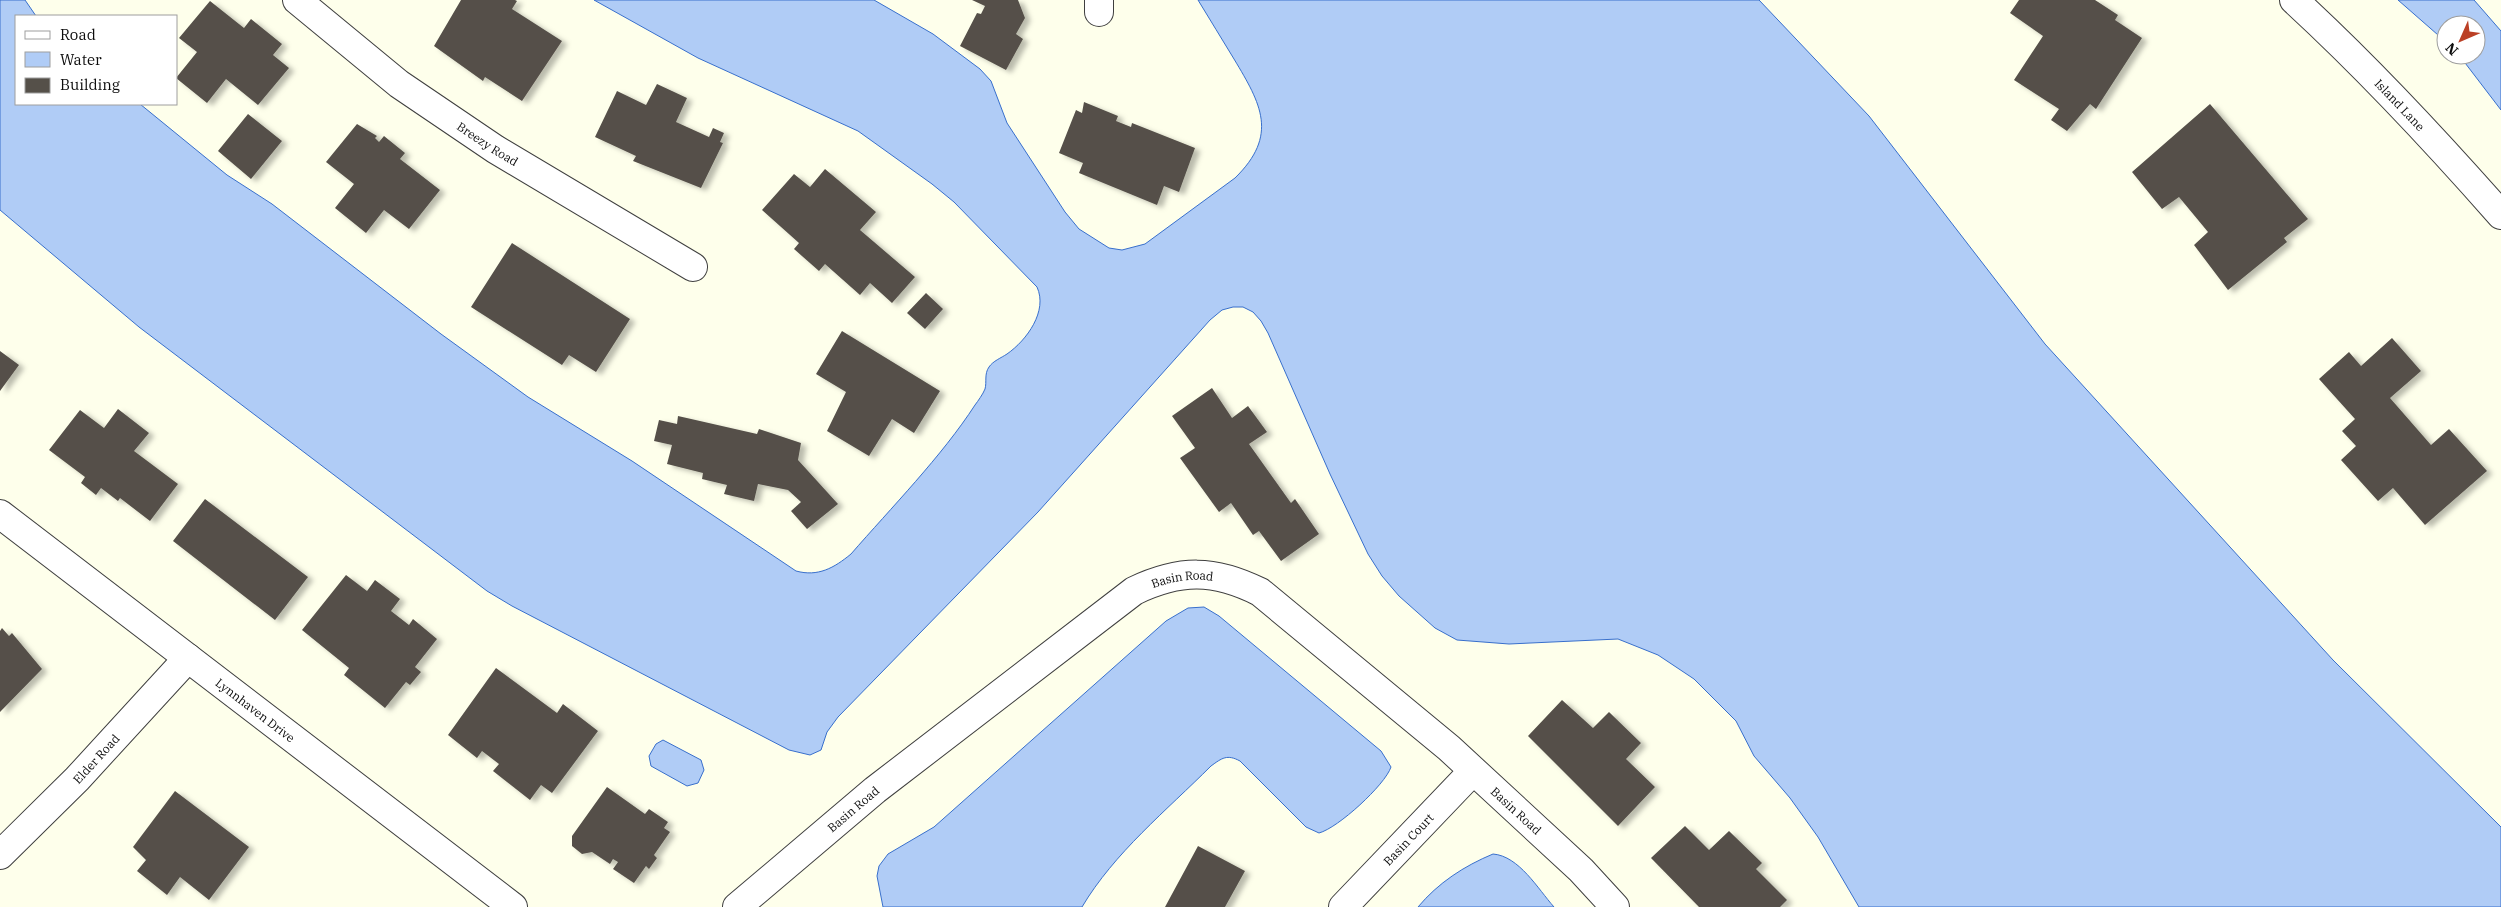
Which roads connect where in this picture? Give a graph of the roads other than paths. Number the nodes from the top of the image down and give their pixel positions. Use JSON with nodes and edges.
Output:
{"nodes":[{"id":1,"x":297,"y":0,"type":"edge"},
{"id":2,"x":2294,"y":0,"type":"edge"},
{"id":3,"x":2501,"y":215,"type":"edge"},
{"id":4,"x":693,"y":267,"type":"dead end"},
{"id":5,"x":0,"y":514,"type":"edge"},
{"id":6,"x":188,"y":658,"type":"junction"},
{"id":7,"x":1473,"y":771,"type":"junction"},
{"id":8,"x":0,"y":855,"type":"edge"},
{"id":9,"x":513,"y":907,"type":"edge"},
{"id":10,"x":737,"y":907,"type":"edge"},
{"id":11,"x":1343,"y":907,"type":"edge"},
{"id":12,"x":1615,"y":907,"type":"edge"}],
"edges":[{"from":1,"to":4,"type":"street","name":"Breezy Road"},
{"from":2,"to":3,"type":"street","name":"Island Lane"},
{"from":5,"to":6,"type":"street","name":"Lynnhaven Drive"},
{"from":6,"to":8,"type":"street","name":"Elder Road"},
{"from":6,"to":9,"type":"street","name":"Lynnhaven Drive"},
{"from":7,"to":10,"type":"street","name":"Basin Road"},
{"from":7,"to":11,"type":"street","name":"Basin Court"},
{"from":7,"to":12,"type":"street","name":"Basin Road"}]}
